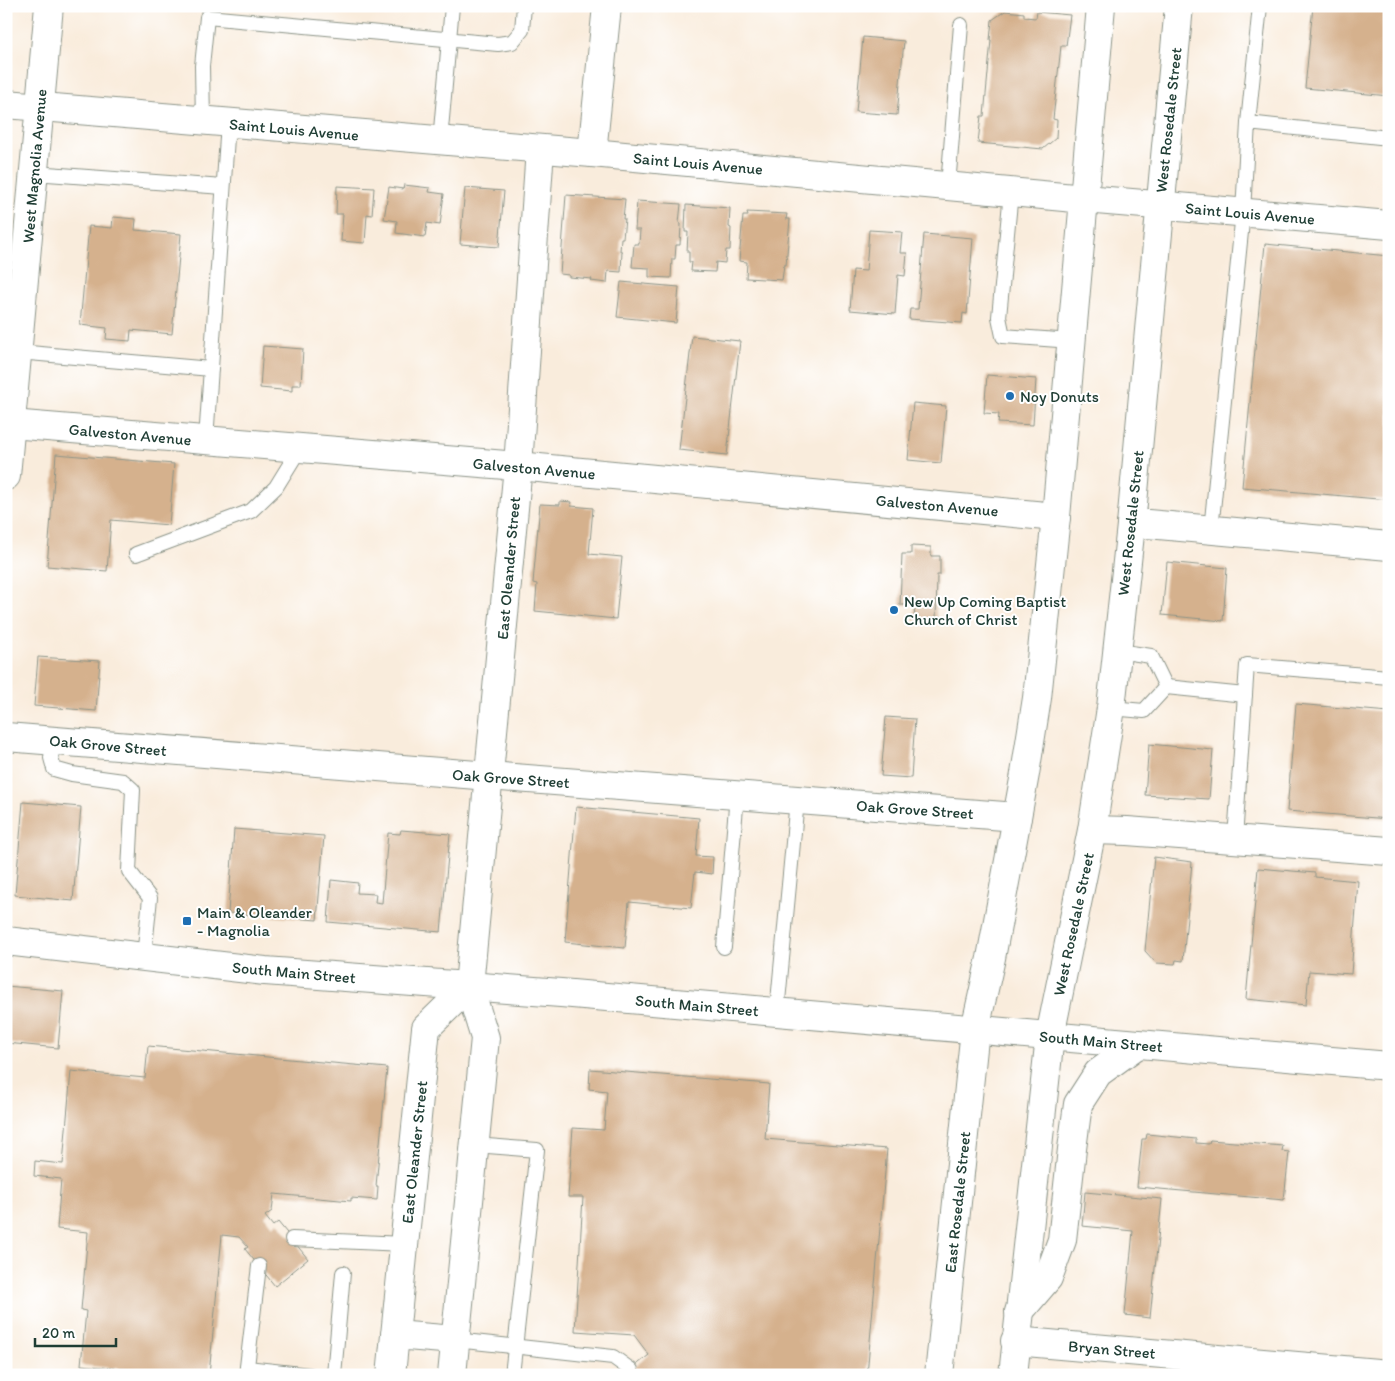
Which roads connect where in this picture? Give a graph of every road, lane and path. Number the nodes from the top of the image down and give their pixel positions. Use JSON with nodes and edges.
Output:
{"nodes":[{"id":1,"x":49,"y":6,"type":"edge"},
{"id":2,"x":452,"y":6,"type":"edge"},
{"id":3,"x":524,"y":6,"type":"edge"},
{"id":4,"x":607,"y":6,"type":"edge"},
{"id":5,"x":1101,"y":6,"type":"edge"},
{"id":6,"x":1179,"y":6,"type":"edge"},
{"id":7,"x":1260,"y":6,"type":"edge"},
{"id":8,"x":961,"y":25,"type":"dead end"},
{"id":9,"x":450,"y":39,"type":"junction"},
{"id":10,"x":6,"y":104,"type":"edge"},
{"id":11,"x":40,"y":108,"type":"junction"},
{"id":12,"x":215,"y":122,"type":"junction"},
{"id":13,"x":1248,"y":123,"type":"junction"},
{"id":14,"x":1389,"y":138,"type":"edge"},
{"id":15,"x":440,"y":141,"type":"junction"},
{"id":16,"x":540,"y":149,"type":"junction"},
{"id":17,"x":592,"y":153,"type":"junction"},
{"id":18,"x":34,"y":173,"type":"junction"},
{"id":19,"x":948,"y":186,"type":"junction"},
{"id":20,"x":223,"y":187,"type":"junction"},
{"id":21,"x":1011,"y":192,"type":"junction"},
{"id":22,"x":1085,"y":199,"type":"junction"},
{"id":23,"x":1160,"y":205,"type":"junction"},
{"id":24,"x":1242,"y":212,"type":"junction"},
{"id":25,"x":1389,"y":224,"type":"edge"},
{"id":26,"x":1072,"y":341,"type":"junction"},
{"id":27,"x":18,"y":352,"type":"junction"},
{"id":28,"x":211,"y":369,"type":"junction"},
{"id":29,"x":11,"y":424,"type":"junction"},
{"id":30,"x":206,"y":440,"type":"junction"},
{"id":31,"x":300,"y":448,"type":"junction"},
{"id":32,"x":518,"y":466,"type":"junction"},
{"id":33,"x":6,"y":476,"type":"edge"},
{"id":34,"x":1056,"y":516,"type":"junction"},
{"id":35,"x":1131,"y":525,"type":"junction"},
{"id":36,"x":1211,"y":530,"type":"junction"},
{"id":37,"x":1389,"y":546,"type":"edge"},
{"id":38,"x":136,"y":554,"type":"dead end"},
{"id":39,"x":1118,"y":651,"type":"junction"},
{"id":40,"x":1389,"y":676,"type":"edge"},
{"id":41,"x":1166,"y":687,"type":"junction"},
{"id":42,"x":1245,"y":695,"type":"junction"},
{"id":43,"x":1111,"y":708,"type":"junction"},
{"id":44,"x":6,"y":737,"type":"edge"},
{"id":45,"x":53,"y":741,"type":"junction"},
{"id":46,"x":488,"y":776,"type":"junction"},
{"id":47,"x":736,"y":795,"type":"junction"},
{"id":48,"x":797,"y":800,"type":"junction"},
{"id":49,"x":1017,"y":816,"type":"junction"},
{"id":50,"x":1092,"y":830,"type":"junction"},
{"id":51,"x":1235,"y":840,"type":"junction"},
{"id":52,"x":1389,"y":851,"type":"edge"},
{"id":53,"x":6,"y":941,"type":"edge"},
{"id":54,"x":724,"y":947,"type":"dead end"},
{"id":55,"x":144,"y":957,"type":"junction"},
{"id":56,"x":469,"y":986,"type":"junction"},
{"id":57,"x":777,"y":1012,"type":"junction"},
{"id":58,"x":975,"y":1030,"type":"junction"},
{"id":59,"x":1050,"y":1036,"type":"junction"},
{"id":60,"x":1138,"y":1044,"type":"junction"},
{"id":61,"x":1389,"y":1066,"type":"edge"},
{"id":62,"x":475,"y":1145,"type":"junction"},
{"id":63,"x":292,"y":1239,"type":"dead end"},
{"id":64,"x":404,"y":1244,"type":"junction"},
{"id":65,"x":259,"y":1266,"type":"dead end"},
{"id":66,"x":343,"y":1273,"type":"dead end"},
{"id":67,"x":1019,"y":1312,"type":"junction"},
{"id":68,"x":395,"y":1335,"type":"junction"},
{"id":69,"x":455,"y":1340,"type":"junction"},
{"id":70,"x":1015,"y":1341,"type":"junction"},
{"id":71,"x":514,"y":1346,"type":"junction"},
{"id":72,"x":631,"y":1370,"type":"dead end"},
{"id":73,"x":246,"y":1371,"type":"edge"},
{"id":74,"x":1389,"y":1374,"type":"edge"},
{"id":75,"x":310,"y":1375,"type":"edge"},
{"id":76,"x":334,"y":1375,"type":"edge"},
{"id":77,"x":391,"y":1375,"type":"edge"},
{"id":78,"x":452,"y":1375,"type":"edge"},
{"id":79,"x":512,"y":1375,"type":"edge"},
{"id":80,"x":939,"y":1375,"type":"edge"},
{"id":81,"x":1012,"y":1375,"type":"edge"}],
"edges":[{"from":1,"to":11,"type":"street","name":"West Magnolia Avenue"},
{"from":2,"to":9,"type":"lane"},
{"from":3,"to":9,"type":"lane"},
{"from":4,"to":17,"type":"street"},
{"from":5,"to":22,"type":"street"},
{"from":6,"to":23,"type":"street","name":"West Rosedale Street"},
{"from":7,"to":13,"type":"lane"},
{"from":8,"to":19,"type":"lane"},
{"from":9,"to":12,"type":"lane"},
{"from":9,"to":15,"type":"lane"},
{"from":10,"to":11,"type":"street","name":"Saint Louis Avenue"},
{"from":11,"to":12,"type":"street","name":"Saint Louis Avenue"},
{"from":11,"to":18,"type":"street","name":"West Magnolia Avenue"},
{"from":12,"to":15,"type":"street","name":"Saint Louis Avenue"},
{"from":12,"to":20,"type":"lane"},
{"from":13,"to":14,"type":"lane"},
{"from":13,"to":24,"type":"lane"},
{"from":15,"to":16,"type":"street","name":"Saint Louis Avenue"},
{"from":16,"to":17,"type":"street","name":"Saint Louis Avenue"},
{"from":16,"to":32,"type":"street","name":"East Oleander Street"},
{"from":17,"to":19,"type":"street","name":"Saint Louis Avenue"},
{"from":18,"to":20,"type":"lane"},
{"from":18,"to":27,"type":"street","name":"West Magnolia Avenue"},
{"from":19,"to":21,"type":"street","name":"Saint Louis Avenue"},
{"from":20,"to":28,"type":"lane"},
{"from":21,"to":22,"type":"street","name":"Saint Louis Avenue"},
{"from":21,"to":26,"type":"lane"},
{"from":22,"to":23,"type":"street","name":"Saint Louis Avenue"},
{"from":22,"to":26,"type":"street"},
{"from":23,"to":24,"type":"street","name":"Saint Louis Avenue"},
{"from":23,"to":35,"type":"street","name":"West Rosedale Street"},
{"from":24,"to":25,"type":"street","name":"Saint Louis Avenue"},
{"from":24,"to":36,"type":"lane"},
{"from":26,"to":34,"type":"street"},
{"from":27,"to":28,"type":"lane"},
{"from":27,"to":29,"type":"street","name":"West Magnolia Avenue"},
{"from":28,"to":30,"type":"lane"},
{"from":29,"to":30,"type":"street","name":"Galveston Avenue"},
{"from":29,"to":33,"type":"street","name":"West Magnolia Avenue"},
{"from":30,"to":31,"type":"street","name":"Galveston Avenue"},
{"from":31,"to":32,"type":"street","name":"Galveston Avenue"},
{"from":31,"to":38,"type":"lane"},
{"from":32,"to":34,"type":"street","name":"Galveston Avenue"},
{"from":32,"to":46,"type":"street","name":"East Oleander Street"},
{"from":34,"to":49,"type":"street"},
{"from":35,"to":36,"type":"street"},
{"from":35,"to":39,"type":"street","name":"West Rosedale Street"},
{"from":36,"to":37,"type":"street"},
{"from":39,"to":41,"type":"lane"},
{"from":39,"to":43,"type":"street","name":"West Rosedale Street"},
{"from":40,"to":42,"type":"lane"},
{"from":41,"to":42,"type":"lane"},
{"from":41,"to":43,"type":"lane"},
{"from":42,"to":51,"type":"lane"},
{"from":43,"to":50,"type":"street","name":"West Rosedale Street"},
{"from":44,"to":45,"type":"street","name":"Oak Grove Street"},
{"from":45,"to":46,"type":"street","name":"Oak Grove Street"},
{"from":45,"to":55,"type":"lane"},
{"from":46,"to":47,"type":"street","name":"Oak Grove Street"},
{"from":46,"to":56,"type":"street","name":"East Oleander Street"},
{"from":47,"to":48,"type":"street","name":"Oak Grove Street"},
{"from":47,"to":54,"type":"lane"},
{"from":48,"to":49,"type":"street","name":"Oak Grove Street"},
{"from":48,"to":57,"type":"lane"},
{"from":49,"to":58,"type":"street"},
{"from":50,"to":51,"type":"street"},
{"from":50,"to":59,"type":"street","name":"West Rosedale Street"},
{"from":51,"to":52,"type":"street"},
{"from":53,"to":55,"type":"street","name":"South Main Street"},
{"from":55,"to":56,"type":"street","name":"South Main Street"},
{"from":56,"to":57,"type":"street","name":"South Main Street"},
{"from":56,"to":62,"type":"street","name":"East Oleander Street"},
{"from":56,"to":64,"type":"street","name":"East Oleander Street"},
{"from":57,"to":58,"type":"street","name":"South Main Street"},
{"from":58,"to":59,"type":"street","name":"South Main Street"},
{"from":58,"to":80,"type":"street","name":"East Rosedale Street"},
{"from":59,"to":60,"type":"street","name":"South Main Street"},
{"from":59,"to":67,"type":"street"},
{"from":60,"to":61,"type":"street","name":"South Main Street"},
{"from":60,"to":67,"type":"street"},
{"from":62,"to":69,"type":"street","name":"East Oleander Street"},
{"from":62,"to":71,"type":"lane"},
{"from":63,"to":64,"type":"lane"},
{"from":64,"to":68,"type":"street","name":"East Oleander Street"},
{"from":65,"to":73,"type":"lane"},
{"from":66,"to":76,"type":"lane"},
{"from":67,"to":70,"type":"street"},
{"from":68,"to":69,"type":"street"},
{"from":68,"to":77,"type":"street","name":"East Oleander Street"},
{"from":69,"to":71,"type":"lane"},
{"from":69,"to":78,"type":"street","name":"East Oleander Street"},
{"from":70,"to":74,"type":"street","name":"Bryan Street"},
{"from":70,"to":81,"type":"street"},
{"from":71,"to":72,"type":"lane"},
{"from":71,"to":79,"type":"lane"},
{"from":73,"to":75,"type":"lane"}]}
